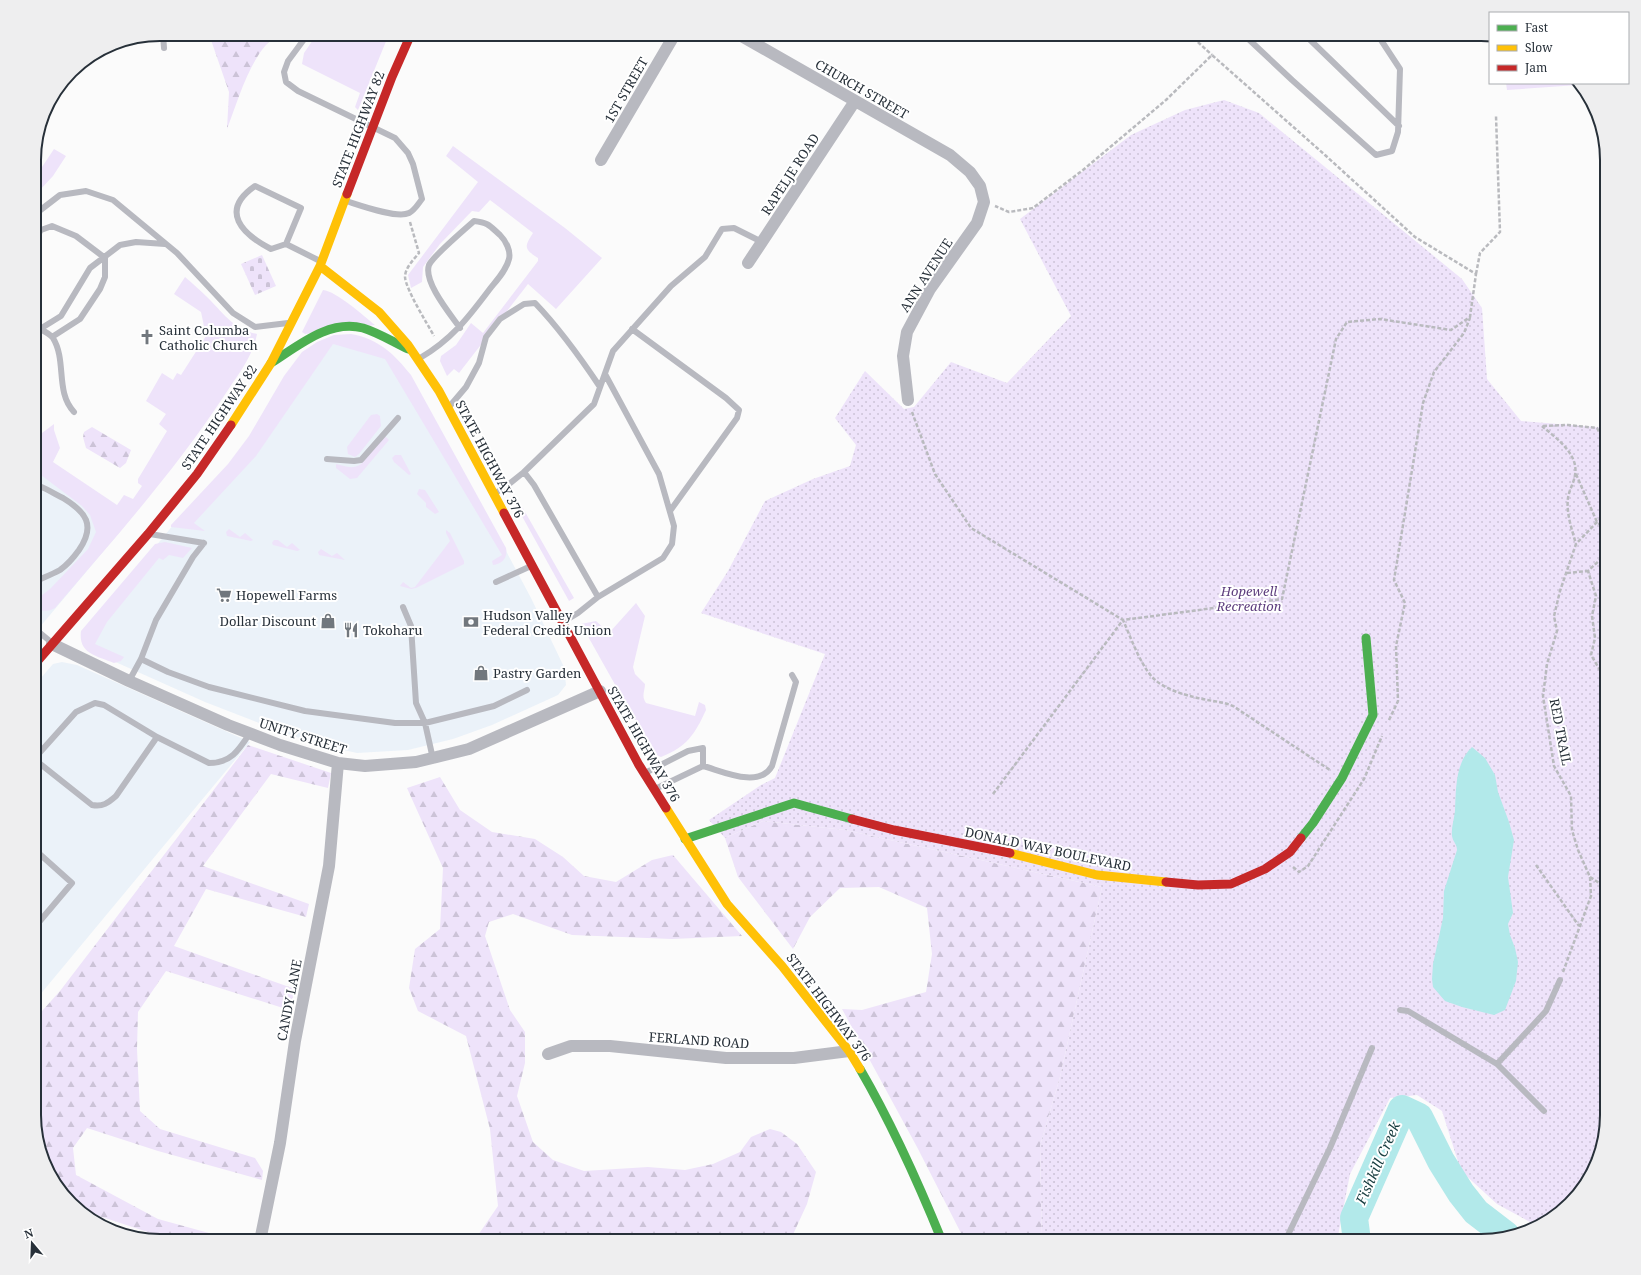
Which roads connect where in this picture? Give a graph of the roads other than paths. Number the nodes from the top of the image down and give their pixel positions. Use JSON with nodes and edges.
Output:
{"nodes":[{"id":1,"x":164,"y":41,"type":"edge"},
{"id":2,"x":303,"y":41,"type":"edge"},
{"id":3,"x":408,"y":41,"type":"edge"},
{"id":4,"x":671,"y":41,"type":"edge"},
{"id":5,"x":750,"y":41,"type":"edge"},
{"id":6,"x":1250,"y":41,"type":"edge"},
{"id":7,"x":1311,"y":41,"type":"edge"},
{"id":8,"x":1382,"y":41,"type":"edge"},
{"id":9,"x":164,"y":48,"type":"dead end"},
{"id":10,"x":855,"y":101,"type":"junction"},
{"id":11,"x":1399,"y":126,"type":"junction"},
{"id":12,"x":374,"y":127,"type":"junction"},
{"id":13,"x":601,"y":160,"type":"dead end"},
{"id":14,"x":344,"y":201,"type":"junction"},
{"id":15,"x":984,"y":202,"type":"joint"},
{"id":16,"x":41,"y":210,"type":"edge"},
{"id":17,"x":41,"y":230,"type":"edge"},
{"id":18,"x":762,"y":242,"type":"junction"},
{"id":19,"x":166,"y":244,"type":"junction"},
{"id":20,"x":286,"y":244,"type":"junction"},
{"id":21,"x":105,"y":258,"type":"junction"},
{"id":22,"x":748,"y":263,"type":"dead end"},
{"id":23,"x":321,"y":264,"type":"junction"},
{"id":24,"x":292,"y":323,"type":"junction"},
{"id":25,"x":41,"y":328,"type":"edge"},
{"id":26,"x":460,"y":328,"type":"junction"},
{"id":27,"x":632,"y":329,"type":"junction"},
{"id":28,"x":41,"y":330,"type":"edge"},
{"id":29,"x":52,"y":337,"type":"junction"},
{"id":30,"x":416,"y":355,"type":"junction"},
{"id":31,"x":271,"y":363,"type":"junction"},
{"id":32,"x":604,"y":374,"type":"junction"},
{"id":33,"x":600,"y":387,"type":"junction"},
{"id":34,"x":908,"y":400,"type":"road end"},
{"id":35,"x":448,"y":408,"type":"junction"},
{"id":36,"x":74,"y":412,"type":"dead end"},
{"id":37,"x":398,"y":418,"type":"dead end"},
{"id":38,"x":327,"y":459,"type":"dead end"},
{"id":39,"x":524,"y":472,"type":"junction"},
{"id":40,"x":41,"y":486,"type":"edge"},
{"id":41,"x":494,"y":493,"type":"junction"},
{"id":42,"x":670,"y":511,"type":"junction"},
{"id":43,"x":148,"y":534,"type":"junction"},
{"id":44,"x":532,"y":566,"type":"junction"},
{"id":45,"x":41,"y":579,"type":"edge"},
{"id":46,"x":496,"y":582,"type":"dead end"},
{"id":47,"x":598,"y":597,"type":"junction"},
{"id":48,"x":403,"y":607,"type":"dead end"},
{"id":49,"x":563,"y":622,"type":"junction"},
{"id":50,"x":41,"y":634,"type":"edge"},
{"id":51,"x":1366,"y":638,"type":"dead end"},
{"id":52,"x":52,"y":644,"type":"junction"},
{"id":53,"x":41,"y":657,"type":"edge"},
{"id":54,"x":141,"y":659,"type":"junction"},
{"id":55,"x":792,"y":675,"type":"dead end"},
{"id":56,"x":129,"y":681,"type":"junction"},
{"id":57,"x":527,"y":690,"type":"dead end"},
{"id":58,"x":600,"y":691,"type":"junction"},
{"id":59,"x":426,"y":723,"type":"junction"},
{"id":60,"x":250,"y":734,"type":"junction"},
{"id":61,"x":157,"y":736,"type":"junction"},
{"id":62,"x":41,"y":751,"type":"edge"},
{"id":63,"x":433,"y":759,"type":"junction"},
{"id":64,"x":338,"y":763,"type":"junction"},
{"id":65,"x":41,"y":765,"type":"edge"},
{"id":66,"x":703,"y":766,"type":"junction"},
{"id":67,"x":645,"y":774,"type":"junction"},
{"id":68,"x":654,"y":790,"type":"junction"},
{"id":69,"x":685,"y":838,"type":"junction"},
{"id":70,"x":41,"y":855,"type":"edge"},
{"id":71,"x":41,"y":920,"type":"edge"},
{"id":72,"x":1560,"y":980,"type":"road end"},
{"id":73,"x":1400,"y":1010,"type":"dead end"},
{"id":74,"x":1372,"y":1048,"type":"dead end"},
{"id":75,"x":848,"y":1051,"type":"junction"},
{"id":76,"x":548,"y":1054,"type":"dead end"},
{"id":77,"x":1497,"y":1064,"type":"junction"},
{"id":78,"x":1544,"y":1111,"type":"dead end"},
{"id":79,"x":261,"y":1234,"type":"edge"},
{"id":80,"x":939,"y":1234,"type":"edge"},
{"id":81,"x":1288,"y":1234,"type":"edge"}],
"edges":[{"from":1,"to":9,"type":"lane"},
{"from":2,"to":12,"type":"lane"},
{"from":3,"to":12,"type":"main road","name":"STATE HIGHWAY 82"},
{"from":4,"to":13,"type":"street","name":"1ST STREET"},
{"from":5,"to":10,"type":"street","name":"CHURCH STREET"},
{"from":6,"to":11,"type":"lane"},
{"from":7,"to":11,"type":"lane"},
{"from":8,"to":11,"type":"lane"},
{"from":10,"to":15,"type":"street","name":"CHURCH STREET"},
{"from":10,"to":18,"type":"street","name":"RAPELJE ROAD"},
{"from":12,"to":14,"type":"main road","name":"STATE HIGHWAY 82"},
{"from":12,"to":14,"type":"lane"},
{"from":14,"to":23,"type":"main road","name":"STATE HIGHWAY 82"},
{"from":15,"to":34,"type":"street","name":"ANN AVENUE"},
{"from":16,"to":19,"type":"lane"},
{"from":17,"to":21,"type":"lane"},
{"from":18,"to":22,"type":"street","name":"RAPELJE ROAD"},
{"from":18,"to":27,"type":"lane"},
{"from":19,"to":21,"type":"lane"},
{"from":19,"to":24,"type":"lane"},
{"from":20,"to":20,"type":"lane"},
{"from":20,"to":23,"type":"lane"},
{"from":21,"to":25,"type":"lane"},
{"from":21,"to":29,"type":"lane"},
{"from":23,"to":24,"type":"main road","name":"STATE HIGHWAY 82"},
{"from":23,"to":30,"type":"main road","name":"STATE HIGHWAY 376"},
{"from":24,"to":31,"type":"main road","name":"STATE HIGHWAY 82"},
{"from":26,"to":26,"type":"lane"},
{"from":26,"to":30,"type":"lane"},
{"from":27,"to":32,"type":"lane"},
{"from":27,"to":42,"type":"lane"},
{"from":28,"to":29,"type":"lane"},
{"from":29,"to":36,"type":"lane"},
{"from":30,"to":31,"type":"main road"},
{"from":30,"to":35,"type":"main road","name":"STATE HIGHWAY 376"},
{"from":31,"to":43,"type":"main road","name":"STATE HIGHWAY 82"},
{"from":32,"to":33,"type":"lane"},
{"from":32,"to":42,"type":"lane"},
{"from":33,"to":35,"type":"lane"},
{"from":33,"to":39,"type":"lane"},
{"from":35,"to":41,"type":"main road","name":"STATE HIGHWAY 376"},
{"from":37,"to":38,"type":"lane"},
{"from":39,"to":41,"type":"lane"},
{"from":39,"to":47,"type":"lane"},
{"from":40,"to":45,"type":"lane"},
{"from":41,"to":44,"type":"main road","name":"STATE HIGHWAY 376"},
{"from":42,"to":47,"type":"lane"},
{"from":43,"to":52,"type":"main road","name":"STATE HIGHWAY 82"},
{"from":43,"to":54,"type":"lane"},
{"from":44,"to":46,"type":"lane"},
{"from":44,"to":49,"type":"main road","name":"STATE HIGHWAY 376"},
{"from":47,"to":49,"type":"lane"},
{"from":48,"to":59,"type":"lane"},
{"from":49,"to":58,"type":"main road","name":"STATE HIGHWAY 376"},
{"from":50,"to":52,"type":"lane"},
{"from":51,"to":69,"type":"main road","name":"DONALD WAY BOULEVARD"},
{"from":52,"to":53,"type":"main road","name":"STATE HIGHWAY 82"},
{"from":52,"to":56,"type":"street","name":"UNITY STREET"},
{"from":54,"to":56,"type":"lane"},
{"from":54,"to":59,"type":"lane"},
{"from":55,"to":66,"type":"lane"},
{"from":56,"to":60,"type":"street","name":"UNITY STREET"},
{"from":57,"to":59,"type":"lane"},
{"from":58,"to":63,"type":"street","name":"UNITY STREET"},
{"from":58,"to":67,"type":"main road","name":"STATE HIGHWAY 376"},
{"from":59,"to":63,"type":"lane"},
{"from":60,"to":61,"type":"lane"},
{"from":60,"to":64,"type":"street","name":"UNITY STREET"},
{"from":61,"to":62,"type":"lane"},
{"from":61,"to":65,"type":"lane"},
{"from":63,"to":64,"type":"street","name":"UNITY STREET"},
{"from":64,"to":79,"type":"street","name":"CANDY LANE"},
{"from":66,"to":67,"type":"lane"},
{"from":66,"to":68,"type":"lane"},
{"from":67,"to":68,"type":"main road","name":"STATE HIGHWAY 376"},
{"from":68,"to":69,"type":"main road","name":"STATE HIGHWAY 376"},
{"from":69,"to":75,"type":"main road","name":"STATE HIGHWAY 376"},
{"from":70,"to":71,"type":"lane"},
{"from":72,"to":77,"type":"lane"},
{"from":73,"to":77,"type":"lane"},
{"from":74,"to":81,"type":"lane"},
{"from":75,"to":76,"type":"street","name":"FERLAND ROAD"},
{"from":75,"to":80,"type":"main road","name":"STATE HIGHWAY 376"},
{"from":77,"to":78,"type":"lane"}]}
